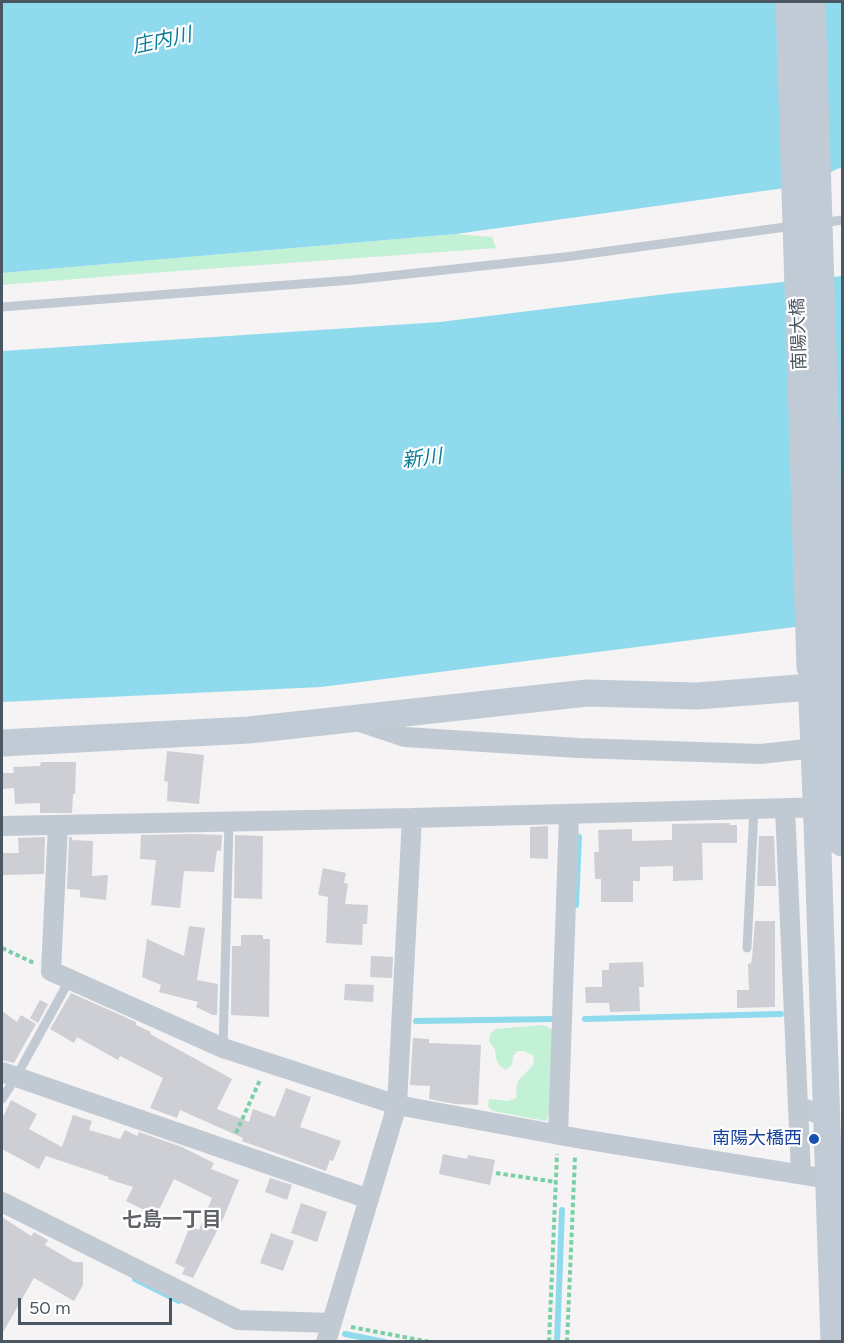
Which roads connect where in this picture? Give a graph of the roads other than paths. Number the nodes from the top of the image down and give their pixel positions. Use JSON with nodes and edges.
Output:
{"nodes":[{"id":1,"x":789,"y":2,"type":"edge"},
{"id":2,"x":812,"y":2,"type":"edge"},
{"id":3,"x":843,"y":220,"type":"edge"},
{"id":4,"x":2,"y":307,"type":"edge"},
{"id":5,"x":826,"y":684,"type":"edge"},
{"id":6,"x":350,"y":719,"type":"junction"},
{"id":7,"x":2,"y":743,"type":"edge"},
{"id":8,"x":843,"y":746,"type":"edge"},
{"id":9,"x":785,"y":808,"type":"junction"},
{"id":10,"x":754,"y":809,"type":"junction"},
{"id":11,"x":569,"y":815,"type":"junction"},
{"id":12,"x":412,"y":818,"type":"junction"},
{"id":13,"x":229,"y":822,"type":"junction"},
{"id":14,"x":836,"y":823,"type":"edge"},
{"id":15,"x":58,"y":825,"type":"junction"},
{"id":16,"x":2,"y":826,"type":"edge"},
{"id":17,"x":747,"y":948,"type":"dead end"},
{"id":18,"x":70,"y":978,"type":"junction"},
{"id":19,"x":224,"y":1048,"type":"junction"},
{"id":20,"x":9,"y":1075,"type":"edge"},
{"id":21,"x":2,"y":1100,"type":"edge"},
{"id":22,"x":397,"y":1105,"type":"junction"},
{"id":23,"x":798,"y":1106,"type":"junction"},
{"id":24,"x":826,"y":1118,"type":"junction"},
{"id":25,"x":567,"y":1136,"type":"junction"},
{"id":26,"x":801,"y":1174,"type":"junction"},
{"id":27,"x":828,"y":1179,"type":"junction"},
{"id":28,"x":369,"y":1199,"type":"junction"},
{"id":29,"x":2,"y":1202,"type":"edge"},
{"id":30,"x":329,"y":1332,"type":"edge"},
{"id":31,"x":834,"y":1341,"type":"edge"}],
"edges":[{"from":1,"to":5,"type":"street","name":"南陽大橋","bridge":true},
{"from":2,"to":5,"type":"street","name":"南陽大橋","bridge":true},
{"from":3,"to":4,"type":"lane"},
{"from":5,"to":6,"type":"street"},
{"from":5,"to":14,"type":"street","bridge":true},
{"from":6,"to":7,"type":"street"},
{"from":6,"to":8,"type":"street"},
{"from":9,"to":10,"type":"street"},
{"from":9,"to":14,"type":"street"},
{"from":9,"to":23,"type":"street"},
{"from":10,"to":11,"type":"street"},
{"from":10,"to":17,"type":"lane"},
{"from":11,"to":12,"type":"street"},
{"from":11,"to":25,"type":"street"},
{"from":12,"to":13,"type":"street"},
{"from":12,"to":22,"type":"street"},
{"from":13,"to":15,"type":"street"},
{"from":13,"to":19,"type":"lane"},
{"from":14,"to":24,"type":"street"},
{"from":15,"to":16,"type":"street"},
{"from":15,"to":18,"type":"street"},
{"from":18,"to":19,"type":"street"},
{"from":18,"to":20,"type":"lane"},
{"from":19,"to":22,"type":"street"},
{"from":20,"to":21,"type":"lane"},
{"from":20,"to":28,"type":"street"},
{"from":22,"to":25,"type":"street"},
{"from":22,"to":28,"type":"street"},
{"from":23,"to":24,"type":"street"},
{"from":23,"to":26,"type":"street"},
{"from":24,"to":27,"type":"street"},
{"from":25,"to":26,"type":"street"},
{"from":26,"to":27,"type":"street"},
{"from":27,"to":31,"type":"street"},
{"from":28,"to":30,"type":"street"},
{"from":29,"to":30,"type":"street"}]}
